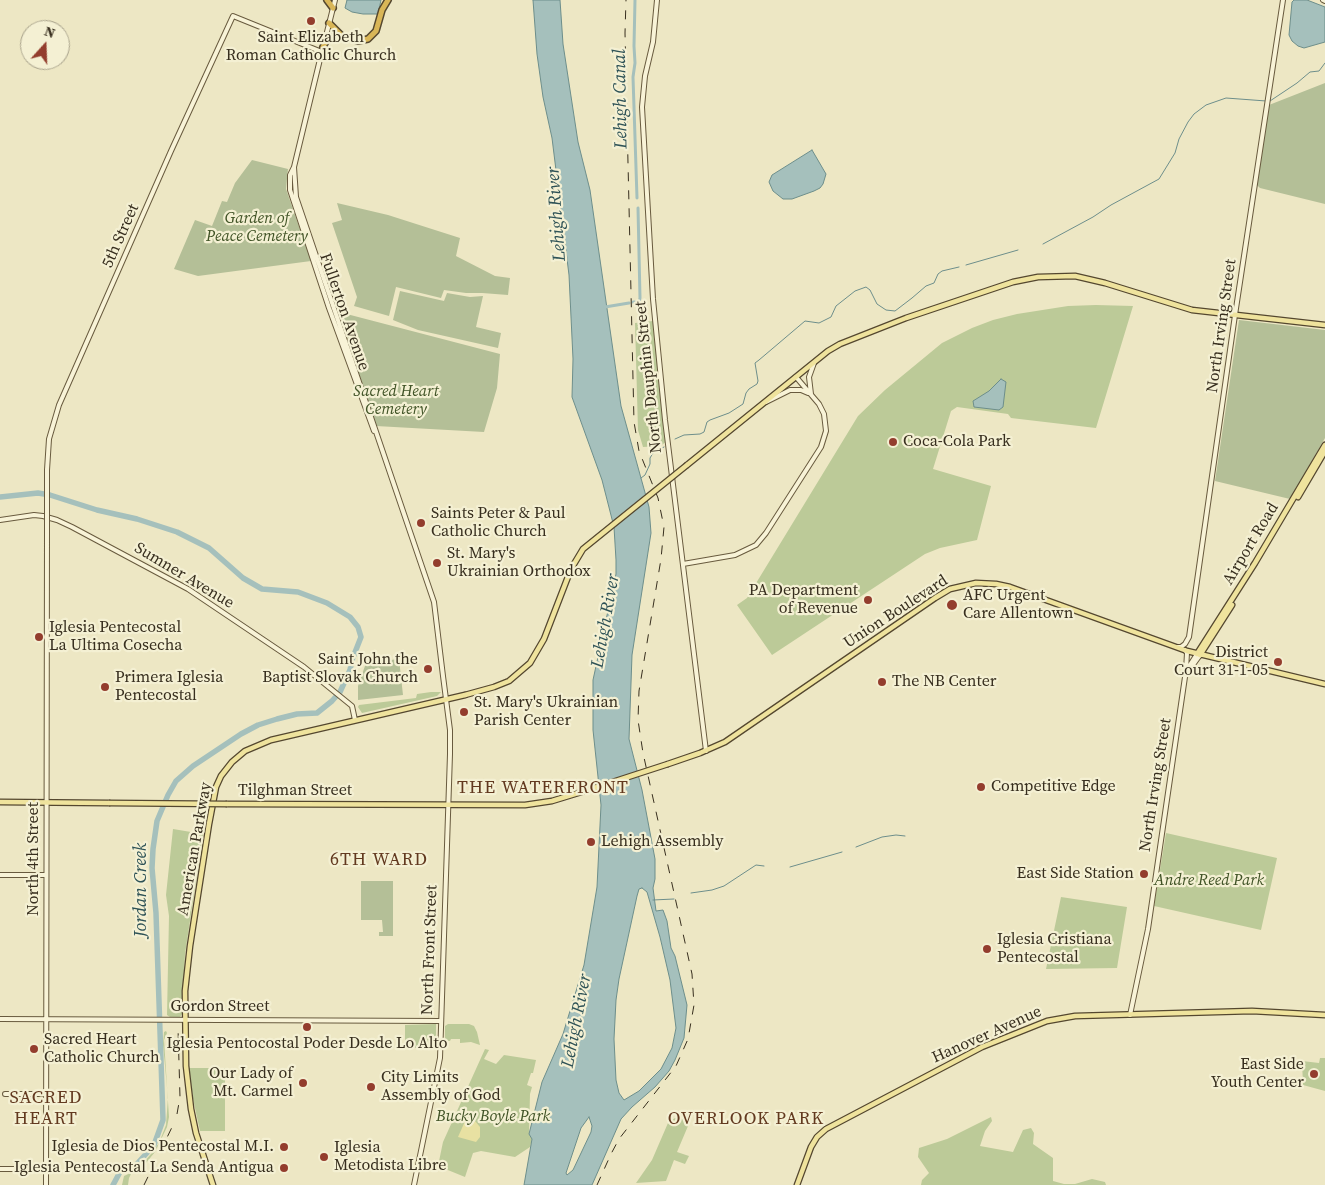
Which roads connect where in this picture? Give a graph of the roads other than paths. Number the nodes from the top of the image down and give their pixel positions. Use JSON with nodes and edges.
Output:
{"nodes":[{"id":1,"x":327,"y":0,"type":"edge"},
{"id":2,"x":335,"y":0,"type":"edge"},
{"id":3,"x":388,"y":0,"type":"edge"},
{"id":4,"x":657,"y":0,"type":"edge"},
{"id":5,"x":1283,"y":0,"type":"edge"},
{"id":6,"x":333,"y":8,"type":"junction"},
{"id":7,"x":329,"y":23,"type":"junction"},
{"id":8,"x":342,"y":36,"type":"junction"},
{"id":9,"x":323,"y":50,"type":"junction"},
{"id":10,"x":1235,"y":315,"type":"junction"},
{"id":11,"x":1325,"y":325,"type":"edge"},
{"id":12,"x":814,"y":363,"type":"junction"},
{"id":13,"x":796,"y":377,"type":"junction"},
{"id":14,"x":812,"y":396,"type":"junction"},
{"id":15,"x":762,"y":404,"type":"junction"},
{"id":16,"x":1325,"y":445,"type":"edge"},
{"id":17,"x":1325,"y":451,"type":"edge"},
{"id":18,"x":0,"y":520,"type":"edge"},
{"id":19,"x":47,"y":532,"type":"joint"},
{"id":20,"x":684,"y":564,"type":"junction"},
{"id":21,"x":437,"y":624,"type":"joint"},
{"id":22,"x":1175,"y":647,"type":"junction"},
{"id":23,"x":1185,"y":650,"type":"junction"},
{"id":24,"x":1198,"y":654,"type":"junction"},
{"id":25,"x":1185,"y":677,"type":"junction"},
{"id":26,"x":1325,"y":684,"type":"edge"},
{"id":27,"x":446,"y":700,"type":"junction"},
{"id":28,"x":355,"y":720,"type":"junction"},
{"id":29,"x":706,"y":751,"type":"junction"},
{"id":30,"x":588,"y":790,"type":"joint"},
{"id":31,"x":0,"y":802,"type":"edge"},
{"id":32,"x":46,"y":802,"type":"junction"},
{"id":33,"x":447,"y":804,"type":"junction"},
{"id":34,"x":0,"y":874,"type":"edge"},
{"id":35,"x":46,"y":875,"type":"junction"},
{"id":36,"x":1130,"y":1014,"type":"junction"},
{"id":37,"x":1325,"y":1015,"type":"edge"},
{"id":38,"x":0,"y":1019,"type":"edge"},
{"id":39,"x":47,"y":1019,"type":"junction"},
{"id":40,"x":185,"y":1020,"type":"junction"},
{"id":41,"x":441,"y":1021,"type":"junction"},
{"id":42,"x":3,"y":1094,"type":"edge"},
{"id":43,"x":46,"y":1094,"type":"junction"},
{"id":44,"x":0,"y":1169,"type":"edge"},
{"id":45,"x":46,"y":1169,"type":"junction"},
{"id":46,"x":46,"y":1185,"type":"edge"},
{"id":47,"x":213,"y":1185,"type":"edge"},
{"id":48,"x":414,"y":1185,"type":"edge"},
{"id":49,"x":796,"y":1185,"type":"edge"}],
"edges":[{"from":1,"to":6,"type":"highway"},
{"from":2,"to":6,"type":"street","name":"Fullerton Avenue"},
{"from":3,"to":8,"type":"highway"},
{"from":4,"to":20,"type":"street","name":"North Dauphin Street"},
{"from":5,"to":10,"type":"street","name":"North Irving Street"},
{"from":6,"to":7,"type":"street","name":"Fullerton Avenue"},
{"from":7,"to":8,"type":"highway"},
{"from":7,"to":9,"type":"street","name":"Fullerton Avenue"},
{"from":8,"to":9,"type":"highway"},
{"from":9,"to":19,"type":"street","name":"5th Street","bridge":true},
{"from":9,"to":21,"type":"street","name":"Fullerton Avenue"},
{"from":10,"to":11,"type":"main road"},
{"from":10,"to":12,"type":"main road"},
{"from":10,"to":22,"type":"street","name":"North Irving Street"},
{"from":12,"to":13,"type":"main road"},
{"from":12,"to":14,"type":"street"},
{"from":13,"to":14,"type":"street"},
{"from":13,"to":15,"type":"main road"},
{"from":14,"to":15,"type":"street"},
{"from":14,"to":20,"type":"street"},
{"from":15,"to":27,"type":"main road","name":"American Parkway","bridge":true},
{"from":16,"to":24,"type":"main road","name":"Airport Road"},
{"from":17,"to":24,"type":"main road","name":"Airport Road"},
{"from":18,"to":28,"type":"street","name":"Sumner Avenue"},
{"from":19,"to":32,"type":"street","name":"North 4th Street"},
{"from":20,"to":29,"type":"street","name":"North Dauphin Street"},
{"from":21,"to":27,"type":"street","name":"North Front Street"},
{"from":22,"to":23,"type":"main road","name":"Union Boulevard"},
{"from":22,"to":29,"type":"main road","name":"Union Boulevard"},
{"from":23,"to":24,"type":"main road","name":"Union Boulevard"},
{"from":23,"to":25,"type":"street"},
{"from":24,"to":25,"type":"street","name":"North Irving Street"},
{"from":24,"to":26,"type":"main road","name":"Union Boulevard"},
{"from":25,"to":36,"type":"street","name":"North Irving Street"},
{"from":27,"to":28,"type":"main road","name":"American Parkway"},
{"from":27,"to":33,"type":"street","name":"North Front Street"},
{"from":28,"to":40,"type":"main road","name":"American Parkway"},
{"from":29,"to":30,"type":"main road","name":"Union Boulevard","bridge":true},
{"from":30,"to":33,"type":"main road","name":"Tilghman Street"},
{"from":31,"to":32,"type":"main road","name":"Tilghman Street"},
{"from":32,"to":33,"type":"main road","name":"Tilghman Street","bridge":true},
{"from":32,"to":35,"type":"street","name":"North 4th Street"},
{"from":33,"to":41,"type":"street","name":"North Front Street"},
{"from":34,"to":35,"type":"street"},
{"from":35,"to":39,"type":"street","name":"North 4th Street"},
{"from":36,"to":37,"type":"main road","name":"Hanover Avenue"},
{"from":36,"to":49,"type":"main road","name":"Hanover Avenue"},
{"from":38,"to":39,"type":"street","name":"Gordon Street"},
{"from":39,"to":40,"type":"street","name":"Gordon Street"},
{"from":39,"to":43,"type":"street","name":"North 4th Street"},
{"from":40,"to":41,"type":"street","name":"Gordon Street"},
{"from":40,"to":47,"type":"main road","name":"American Parkway"},
{"from":41,"to":48,"type":"street","name":"North Front Street"},
{"from":42,"to":43,"type":"street"},
{"from":43,"to":45,"type":"street","name":"North 4th Street"},
{"from":44,"to":45,"type":"street"},
{"from":45,"to":46,"type":"street","name":"North 4th Street"}]}
